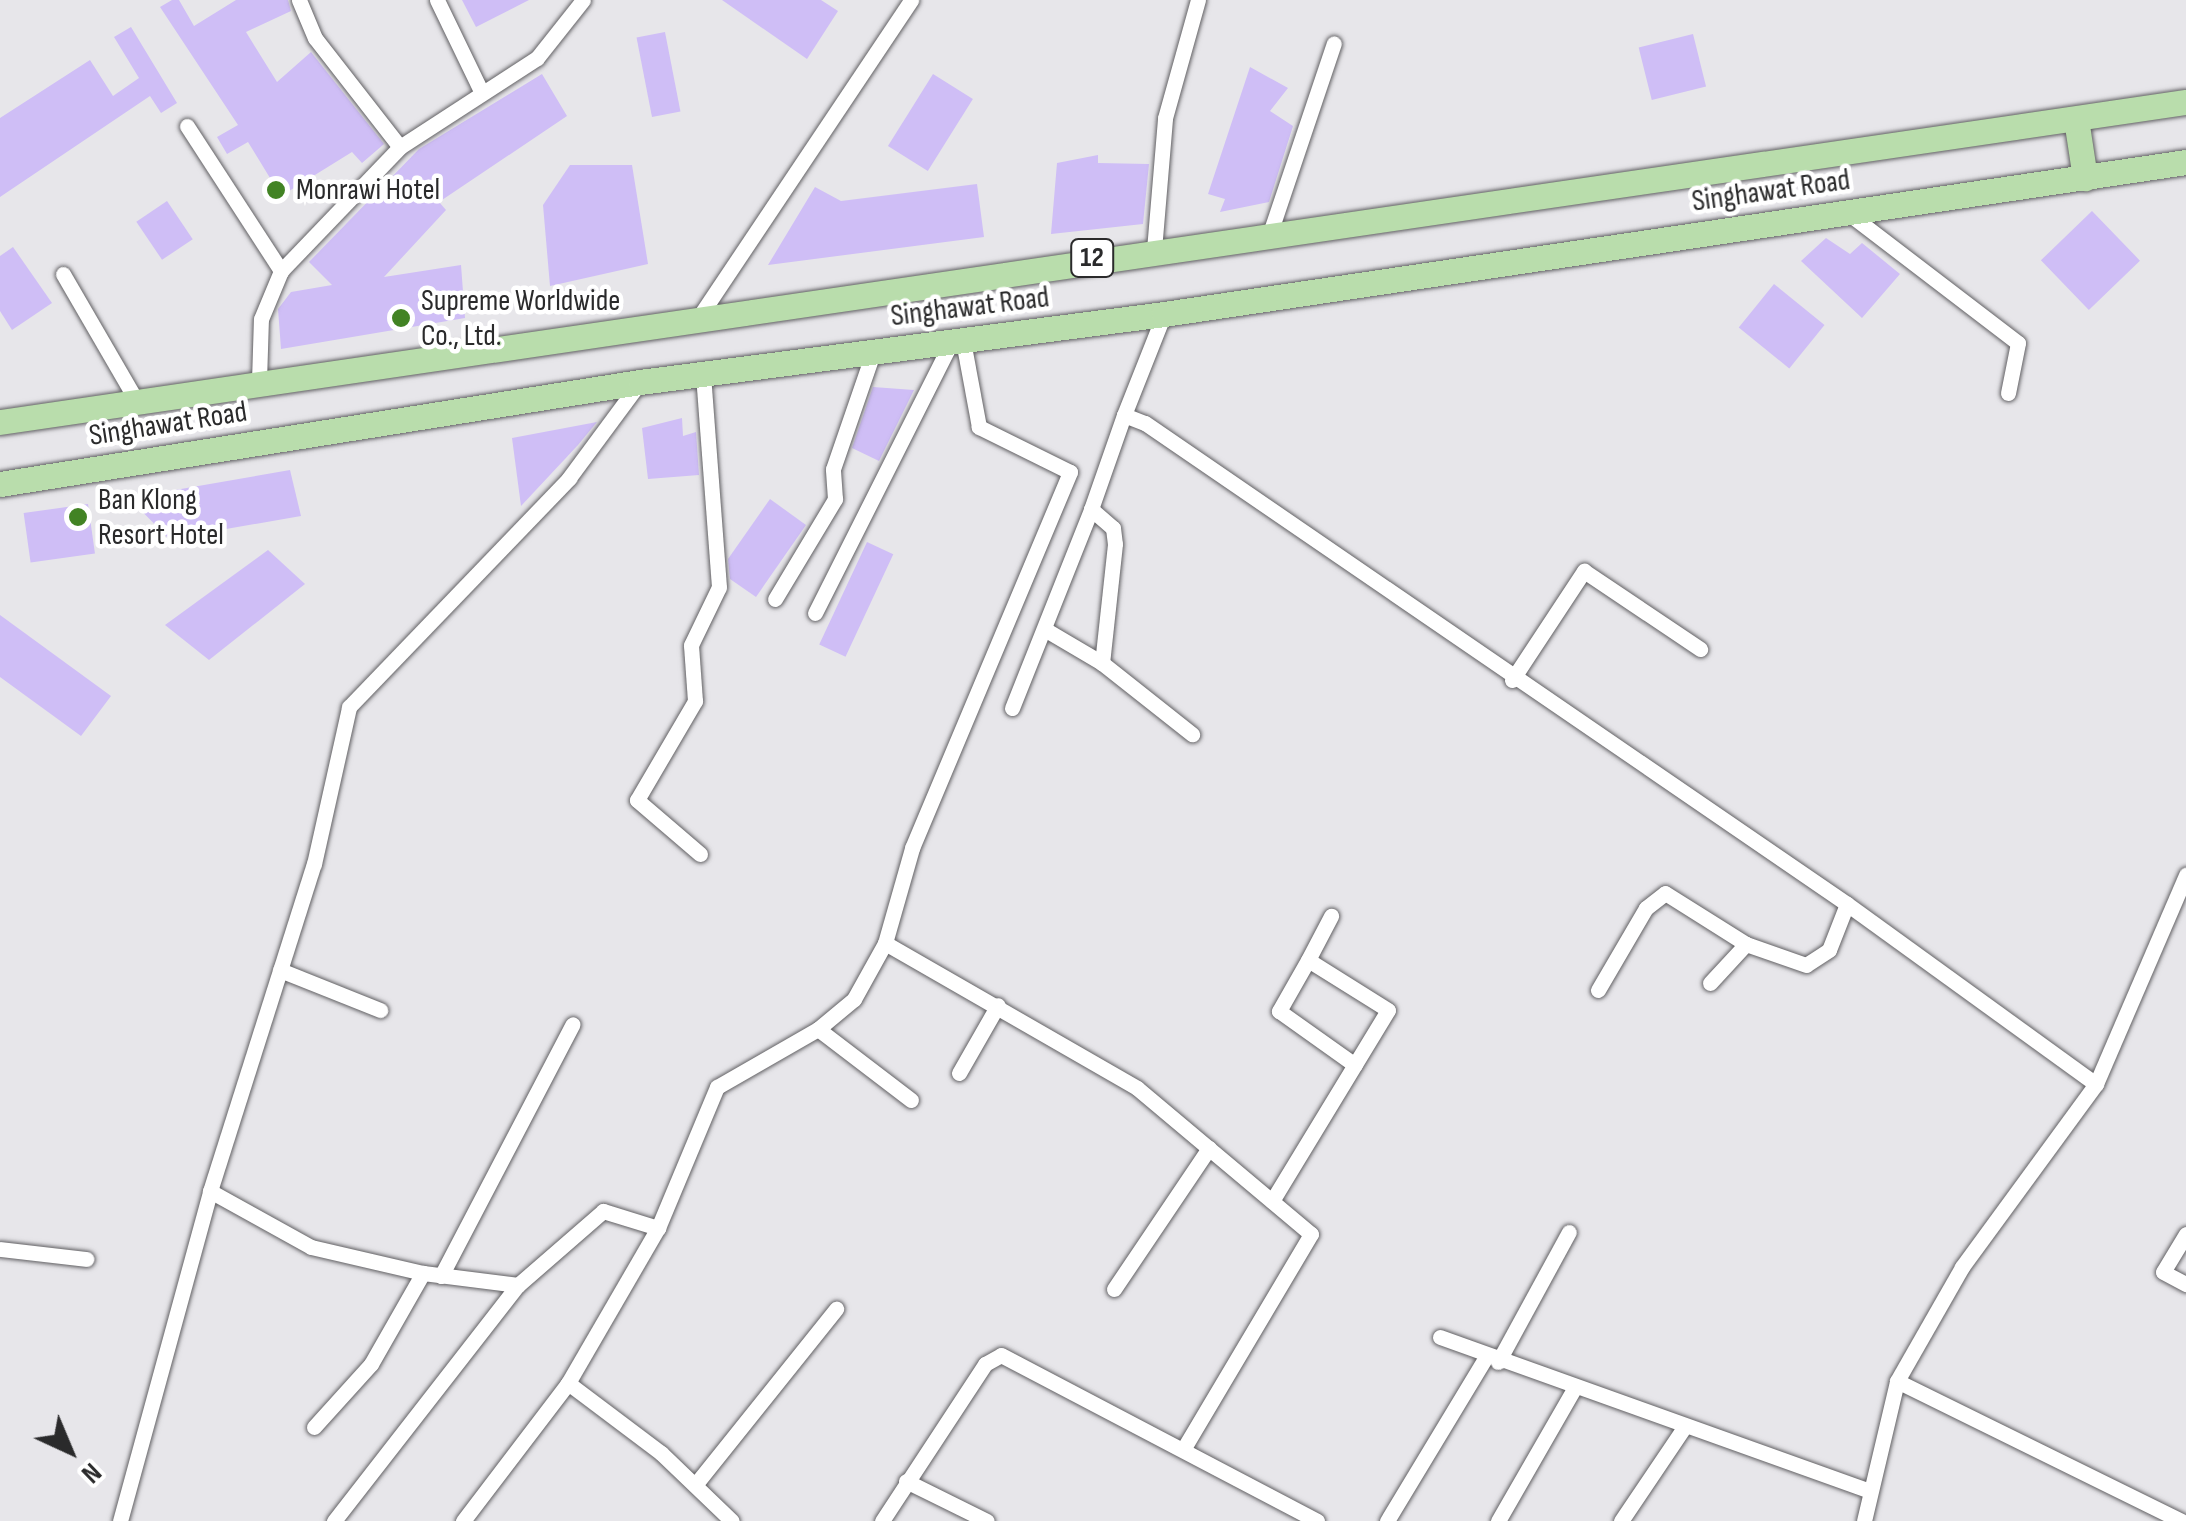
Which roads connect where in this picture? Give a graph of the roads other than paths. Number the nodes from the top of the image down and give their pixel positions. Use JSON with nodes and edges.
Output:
{"nodes":[{"id":1,"x":299,"y":0,"type":"edge"},
{"id":2,"x":437,"y":0,"type":"edge"},
{"id":3,"x":583,"y":0,"type":"edge"},
{"id":4,"x":910,"y":0,"type":"edge"},
{"id":5,"x":1198,"y":0,"type":"edge"},
{"id":6,"x":1334,"y":43,"type":"dead end"},
{"id":7,"x":482,"y":94,"type":"junction"},
{"id":8,"x":2186,"y":102,"type":"edge"},
{"id":9,"x":2076,"y":119,"type":"junction"},
{"id":10,"x":187,"y":126,"type":"dead end"},
{"id":11,"x":400,"y":147,"type":"junction"},
{"id":12,"x":2186,"y":162,"type":"edge"},
{"id":13,"x":2085,"y":178,"type":"junction"},
{"id":14,"x":1848,"y":213,"type":"junction"},
{"id":15,"x":1270,"y":233,"type":"junction"},
{"id":16,"x":1154,"y":250,"type":"junction"},
{"id":17,"x":282,"y":272,"type":"junction"},
{"id":18,"x":62,"y":274,"type":"dead end"},
{"id":19,"x":701,"y":314,"type":"junction"},
{"id":20,"x":1164,"y":314,"type":"junction"},
{"id":21,"x":956,"y":343,"type":"junction"},
{"id":22,"x":873,"y":353,"type":"junction"},
{"id":23,"x":703,"y":374,"type":"junction"},
{"id":24,"x":259,"y":380,"type":"junction"},
{"id":25,"x":640,"y":382,"type":"junction"},
{"id":26,"x":2008,"y":393,"type":"dead end"},
{"id":27,"x":136,"y":400,"type":"junction"},
{"id":28,"x":1124,"y":416,"type":"junction"},
{"id":29,"x":0,"y":422,"type":"edge"},
{"id":30,"x":0,"y":484,"type":"edge"},
{"id":31,"x":1091,"y":509,"type":"junction"},
{"id":32,"x":775,"y":599,"type":"dead end"},
{"id":33,"x":815,"y":614,"type":"dead end"},
{"id":34,"x":1046,"y":630,"type":"junction"},
{"id":35,"x":1700,"y":649,"type":"dead end"},
{"id":36,"x":1102,"y":663,"type":"junction"},
{"id":37,"x":1512,"y":680,"type":"junction"},
{"id":38,"x":1012,"y":708,"type":"dead end"},
{"id":39,"x":1192,"y":734,"type":"dead end"},
{"id":40,"x":700,"y":854,"type":"dead end"},
{"id":41,"x":2186,"y":875,"type":"edge"},
{"id":42,"x":1847,"y":904,"type":"junction"},
{"id":43,"x":1331,"y":916,"type":"dead end"},
{"id":44,"x":884,"y":943,"type":"junction"},
{"id":45,"x":1746,"y":944,"type":"junction"},
{"id":46,"x":1308,"y":960,"type":"junction"},
{"id":47,"x":280,"y":970,"type":"junction"},
{"id":48,"x":1710,"y":983,"type":"dead end"},
{"id":49,"x":1598,"y":990,"type":"dead end"},
{"id":50,"x":998,"y":1005,"type":"junction"},
{"id":51,"x":380,"y":1010,"type":"dead end"},
{"id":52,"x":573,"y":1024,"type":"dead end"},
{"id":53,"x":818,"y":1030,"type":"junction"},
{"id":54,"x":1355,"y":1065,"type":"junction"},
{"id":55,"x":959,"y":1073,"type":"dead end"},
{"id":56,"x":2096,"y":1084,"type":"junction"},
{"id":57,"x":911,"y":1100,"type":"dead end"},
{"id":58,"x":1209,"y":1148,"type":"junction"},
{"id":59,"x":210,"y":1191,"type":"junction"},
{"id":60,"x":1272,"y":1201,"type":"junction"},
{"id":61,"x":658,"y":1228,"type":"junction"},
{"id":62,"x":1568,"y":1232,"type":"dead end"},
{"id":63,"x":2186,"y":1234,"type":"edge"},
{"id":64,"x":0,"y":1249,"type":"edge"},
{"id":65,"x":86,"y":1260,"type":"dead end"},
{"id":66,"x":423,"y":1273,"type":"junction"},
{"id":67,"x":442,"y":1276,"type":"junction"},
{"id":68,"x":2186,"y":1284,"type":"edge"},
{"id":69,"x":518,"y":1285,"type":"junction"},
{"id":70,"x":1114,"y":1289,"type":"dead end"},
{"id":71,"x":836,"y":1309,"type":"dead end"},
{"id":72,"x":1440,"y":1337,"type":"dead end"},
{"id":73,"x":1492,"y":1360,"type":"junction"},
{"id":74,"x":1897,"y":1382,"type":"junction"},
{"id":75,"x":568,"y":1384,"type":"junction"},
{"id":76,"x":1575,"y":1387,"type":"junction"},
{"id":77,"x":1685,"y":1426,"type":"junction"},
{"id":78,"x":314,"y":1427,"type":"dead end"},
{"id":79,"x":1184,"y":1448,"type":"junction"},
{"id":80,"x":906,"y":1482,"type":"junction"},
{"id":81,"x":694,"y":1485,"type":"junction"},
{"id":82,"x":1869,"y":1491,"type":"junction"},
{"id":83,"x":120,"y":1521,"type":"edge"},
{"id":84,"x":334,"y":1521,"type":"edge"},
{"id":85,"x":463,"y":1521,"type":"edge"},
{"id":86,"x":732,"y":1521,"type":"edge"},
{"id":87,"x":882,"y":1521,"type":"edge"},
{"id":88,"x":987,"y":1521,"type":"edge"},
{"id":89,"x":1317,"y":1521,"type":"edge"},
{"id":90,"x":1387,"y":1521,"type":"edge"},
{"id":91,"x":1498,"y":1521,"type":"edge"},
{"id":92,"x":1620,"y":1521,"type":"edge"},
{"id":93,"x":1864,"y":1521,"type":"edge"},
{"id":94,"x":2181,"y":1521,"type":"edge"}],
"edges":[{"from":1,"to":11,"type":"street"},
{"from":2,"to":7,"type":"street"},
{"from":3,"to":7,"type":"street"},
{"from":4,"to":19,"type":"street"},
{"from":5,"to":16,"type":"street"},
{"from":6,"to":15,"type":"street"},
{"from":7,"to":11,"type":"street"},
{"from":8,"to":9,"type":"main road","name":"Singhawat Road","number":"12"},
{"from":9,"to":13,"type":"main road"},
{"from":9,"to":15,"type":"main road","name":"Singhawat Road","number":"12"},
{"from":10,"to":17,"type":"street"},
{"from":11,"to":17,"type":"street"},
{"from":12,"to":13,"type":"main road","name":"Singhawat Road","number":"12"},
{"from":13,"to":14,"type":"main road","name":"Singhawat Road","number":"12"},
{"from":14,"to":20,"type":"main road","name":"Singhawat Road","number":"12"},
{"from":14,"to":26,"type":"street"},
{"from":15,"to":16,"type":"main road","name":"Singhawat Road","number":"12"},
{"from":16,"to":19,"type":"main road","name":"Singhawat Road","number":"12"},
{"from":17,"to":24,"type":"street"},
{"from":18,"to":27,"type":"street"},
{"from":19,"to":24,"type":"main road","name":"Singhawat Road","number":"12"},
{"from":20,"to":21,"type":"main road","name":"Singhawat Road","number":"12"},
{"from":20,"to":28,"type":"street"},
{"from":21,"to":22,"type":"main road","name":"Singhawat Road","number":"12"},
{"from":21,"to":33,"type":"street"},
{"from":21,"to":44,"type":"street"},
{"from":22,"to":23,"type":"main road","name":"Singhawat Road","number":"12"},
{"from":22,"to":32,"type":"street"},
{"from":23,"to":25,"type":"main road","name":"Singhawat Road","number":"12"},
{"from":23,"to":40,"type":"street"},
{"from":24,"to":27,"type":"main road","name":"Singhawat Road","number":"12"},
{"from":25,"to":30,"type":"main road","name":"Singhawat Road","number":"12"},
{"from":25,"to":47,"type":"street"},
{"from":27,"to":29,"type":"main road","name":"Singhawat Road","number":"12"},
{"from":28,"to":31,"type":"street"},
{"from":28,"to":37,"type":"street"},
{"from":31,"to":34,"type":"street"},
{"from":31,"to":36,"type":"street"},
{"from":34,"to":36,"type":"street"},
{"from":34,"to":38,"type":"street"},
{"from":35,"to":37,"type":"street"},
{"from":36,"to":39,"type":"street"},
{"from":37,"to":42,"type":"street"},
{"from":41,"to":56,"type":"street"},
{"from":42,"to":45,"type":"street"},
{"from":42,"to":56,"type":"street"},
{"from":43,"to":46,"type":"street"},
{"from":44,"to":50,"type":"street"},
{"from":44,"to":53,"type":"street"},
{"from":45,"to":48,"type":"street"},
{"from":45,"to":49,"type":"street"},
{"from":46,"to":54,"type":"street"},
{"from":46,"to":54,"type":"street"},
{"from":47,"to":51,"type":"street"},
{"from":47,"to":59,"type":"street"},
{"from":50,"to":55,"type":"street"},
{"from":50,"to":58,"type":"street"},
{"from":52,"to":67,"type":"street"},
{"from":53,"to":57,"type":"street"},
{"from":53,"to":61,"type":"street"},
{"from":54,"to":60,"type":"street"},
{"from":56,"to":74,"type":"street"},
{"from":58,"to":60,"type":"street"},
{"from":58,"to":70,"type":"street"},
{"from":59,"to":66,"type":"street"},
{"from":59,"to":83,"type":"street"},
{"from":60,"to":79,"type":"street"},
{"from":61,"to":69,"type":"street"},
{"from":61,"to":75,"type":"street"},
{"from":62,"to":73,"type":"street"},
{"from":63,"to":68,"type":"street"},
{"from":64,"to":65,"type":"street"},
{"from":66,"to":67,"type":"street"},
{"from":66,"to":78,"type":"street"},
{"from":67,"to":69,"type":"street"},
{"from":69,"to":84,"type":"street"},
{"from":71,"to":81,"type":"street"},
{"from":72,"to":73,"type":"street"},
{"from":73,"to":76,"type":"street"},
{"from":73,"to":90,"type":"street"},
{"from":74,"to":82,"type":"street"},
{"from":74,"to":94,"type":"street"},
{"from":75,"to":81,"type":"street"},
{"from":75,"to":85,"type":"street"},
{"from":76,"to":77,"type":"street"},
{"from":76,"to":91,"type":"street"},
{"from":77,"to":82,"type":"street"},
{"from":77,"to":92,"type":"street"},
{"from":79,"to":80,"type":"street"},
{"from":79,"to":89,"type":"street"},
{"from":80,"to":87,"type":"street"},
{"from":80,"to":88,"type":"street"},
{"from":81,"to":86,"type":"street"},
{"from":82,"to":93,"type":"street"}]}
